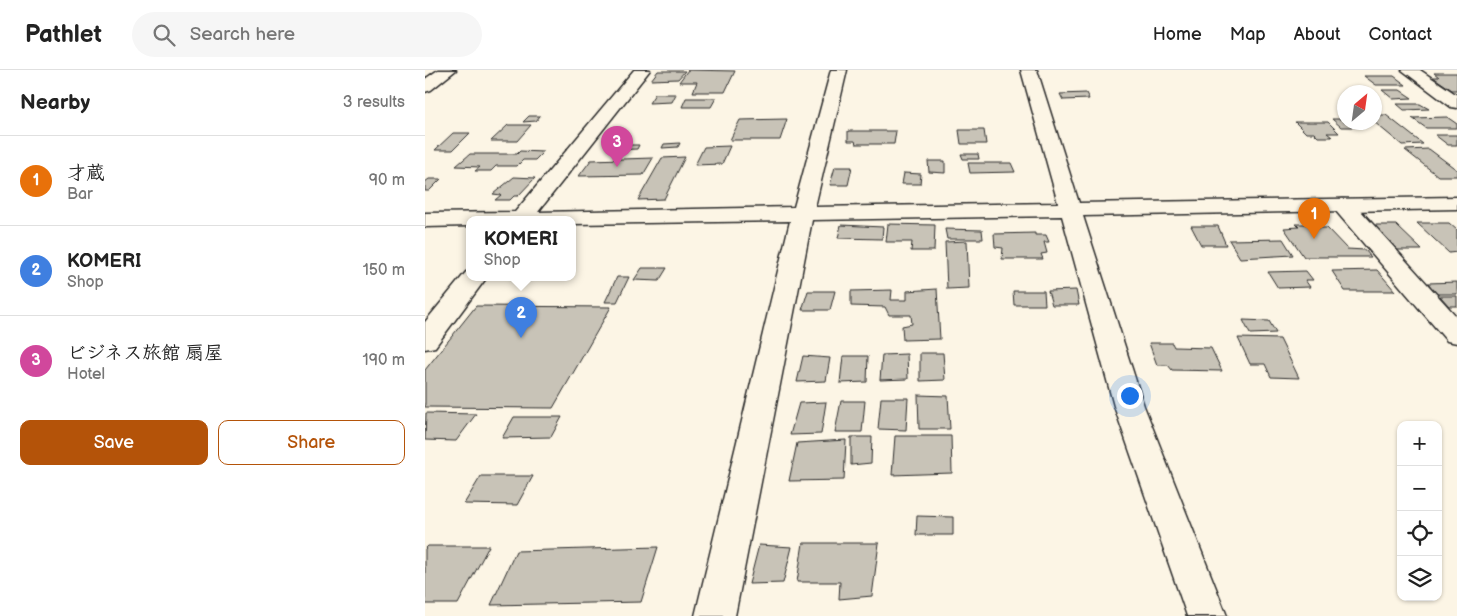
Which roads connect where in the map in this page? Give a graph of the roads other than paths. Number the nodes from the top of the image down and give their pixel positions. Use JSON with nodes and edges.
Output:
{"nodes":[{"id":1,"x":447,"y":70,"type":"edge"},
{"id":2,"x":642,"y":70,"type":"edge"},
{"id":3,"x":839,"y":70,"type":"edge"},
{"id":4,"x":1029,"y":70,"type":"edge"},
{"id":5,"x":1410,"y":70,"type":"edge"},
{"id":6,"x":425,"y":87,"type":"edge"},
{"id":7,"x":1457,"y":102,"type":"edge"},
{"id":8,"x":1457,"y":203,"type":"edge"},
{"id":9,"x":1343,"y":205,"type":"junction"},
{"id":10,"x":1072,"y":209,"type":"junction"},
{"id":11,"x":803,"y":213,"type":"junction"},
{"id":12,"x":523,"y":216,"type":"edge"},
{"id":13,"x":576,"y":218,"type":"edge"},
{"id":14,"x":425,"y":220,"type":"edge"},
{"id":15,"x":466,"y":220,"type":"edge"},
{"id":16,"x":472,"y":281,"type":"edge"},
{"id":17,"x":1457,"y":334,"type":"edge"},
{"id":18,"x":425,"y":340,"type":"edge"},
{"id":19,"x":715,"y":616,"type":"edge"},
{"id":20,"x":1207,"y":616,"type":"edge"}],
"edges":[{"from":1,"to":6,"type":"street"},
{"from":2,"to":12,"type":"street"},
{"from":3,"to":11,"type":"street"},
{"from":4,"to":10,"type":"street"},
{"from":5,"to":7,"type":"street"},
{"from":8,"to":9,"type":"street"},
{"from":9,"to":10,"type":"street"},
{"from":9,"to":17,"type":"street"},
{"from":10,"to":11,"type":"street"},
{"from":10,"to":20,"type":"street"},
{"from":11,"to":13,"type":"street"},
{"from":11,"to":19,"type":"street"},
{"from":14,"to":15,"type":"street"},
{"from":16,"to":18,"type":"street"}]}
